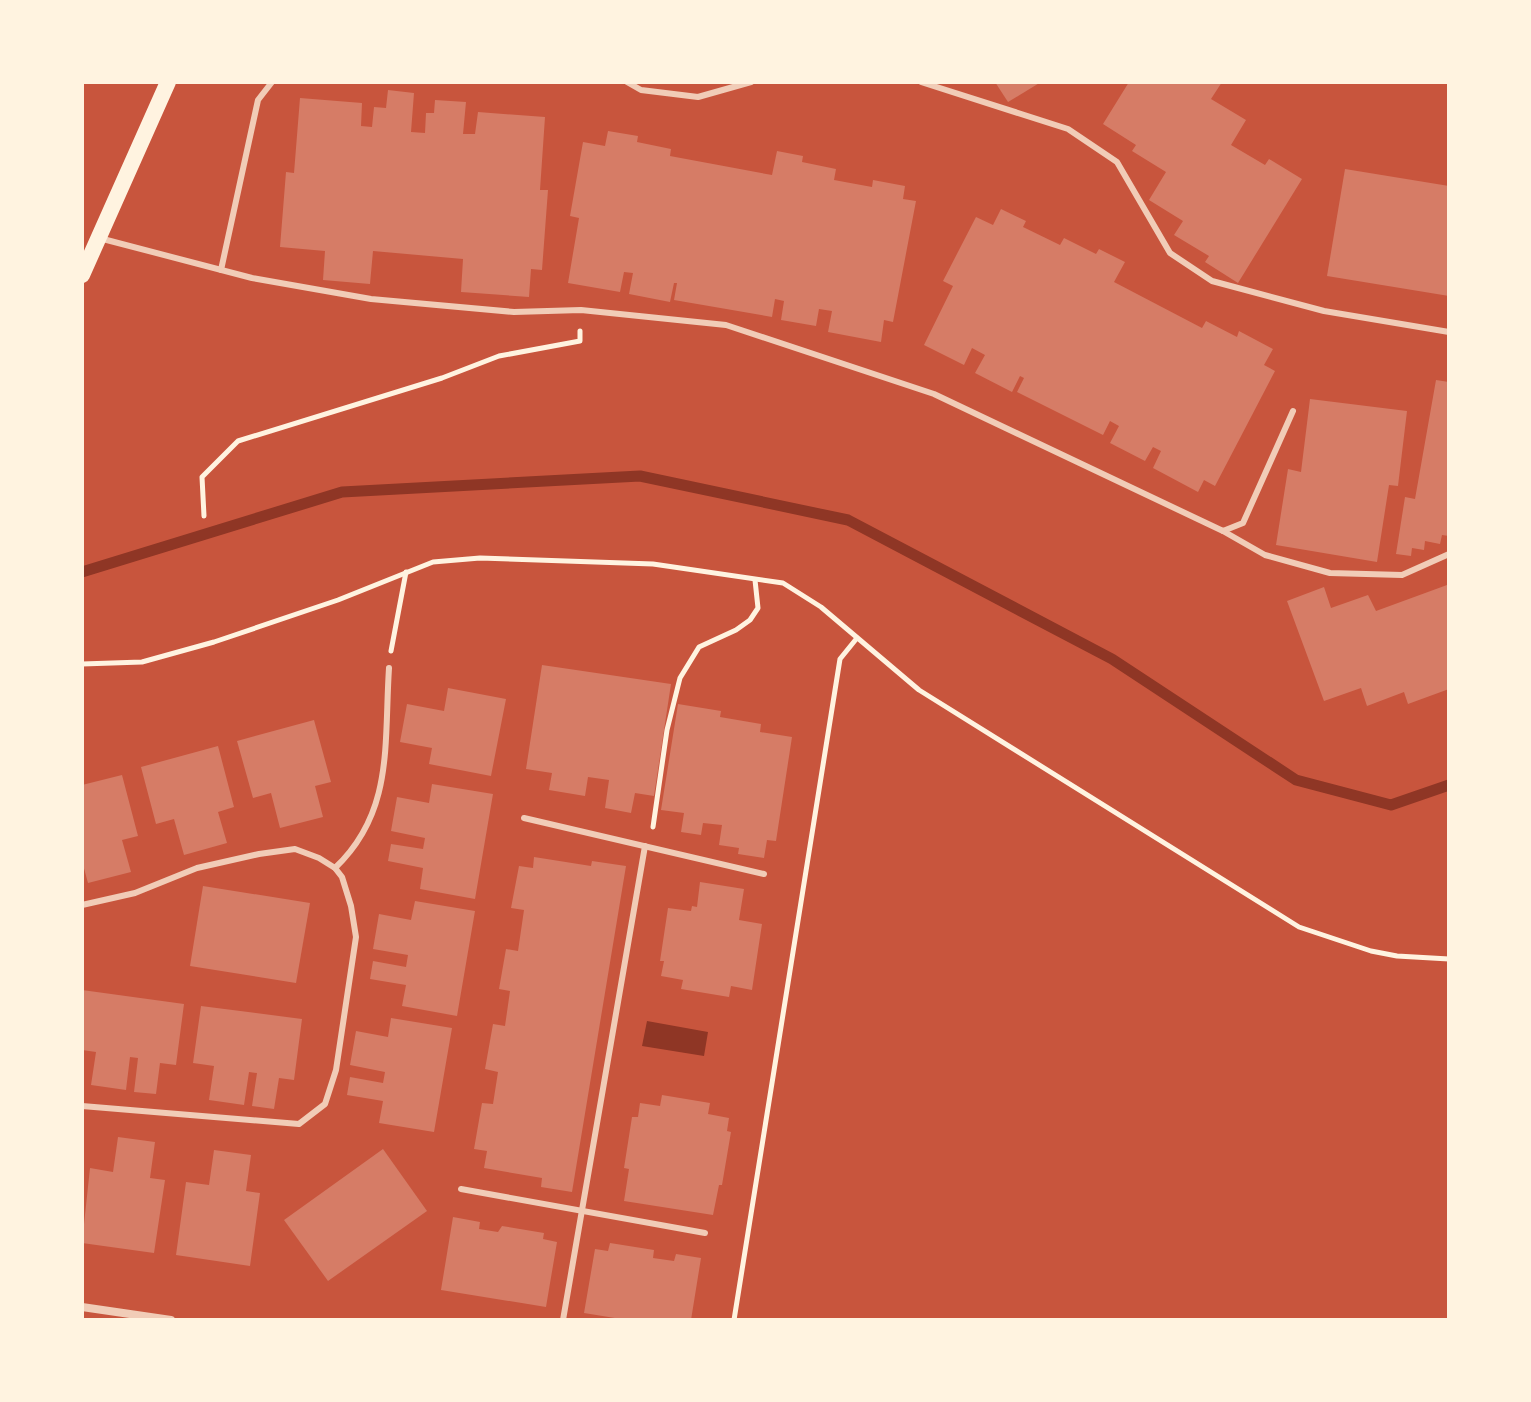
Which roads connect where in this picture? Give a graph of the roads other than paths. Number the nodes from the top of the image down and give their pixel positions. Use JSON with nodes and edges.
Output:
{"nodes":[{"id":1,"x":168,"y":82,"type":"edge"},
{"id":2,"x":272,"y":82,"type":"edge"},
{"id":3,"x":627,"y":82,"type":"edge"},
{"id":4,"x":751,"y":82,"type":"edge"},
{"id":5,"x":921,"y":82,"type":"edge"},
{"id":6,"x":99,"y":238,"type":"junction"},
{"id":7,"x":221,"y":270,"type":"junction"},
{"id":8,"x":82,"y":275,"type":"edge"},
{"id":9,"x":1449,"y":332,"type":"edge"},
{"id":10,"x":1293,"y":411,"type":"dead end"},
{"id":11,"x":1223,"y":531,"type":"junction"},
{"id":12,"x":1449,"y":554,"type":"edge"},
{"id":13,"x":389,"y":668,"type":"road end"},
{"id":14,"x":524,"y":818,"type":"dead end"},
{"id":15,"x":648,"y":847,"type":"junction"},
{"id":16,"x":335,"y":868,"type":"junction"},
{"id":17,"x":764,"y":874,"type":"dead end"},
{"id":18,"x":82,"y":905,"type":"edge"},
{"id":19,"x":82,"y":1106,"type":"edge"},
{"id":20,"x":461,"y":1189,"type":"dead end"},
{"id":21,"x":582,"y":1211,"type":"junction"},
{"id":22,"x":705,"y":1233,"type":"dead end"},
{"id":23,"x":82,"y":1307,"type":"edge"},
{"id":24,"x":171,"y":1320,"type":"edge"},
{"id":25,"x":563,"y":1320,"type":"edge"}],
"edges":[{"from":1,"to":6,"type":"main road"},
{"from":2,"to":7,"type":"lane"},
{"from":3,"to":4,"type":"lane"},
{"from":5,"to":9,"type":"lane"},
{"from":6,"to":7,"type":"lane"},
{"from":6,"to":8,"type":"main road"},
{"from":7,"to":11,"type":"lane"},
{"from":10,"to":11,"type":"lane"},
{"from":11,"to":12,"type":"lane"},
{"from":13,"to":16,"type":"lane"},
{"from":14,"to":15,"type":"lane"},
{"from":15,"to":17,"type":"lane"},
{"from":15,"to":21,"type":"lane"},
{"from":16,"to":18,"type":"lane"},
{"from":16,"to":19,"type":"lane"},
{"from":20,"to":21,"type":"lane"},
{"from":21,"to":22,"type":"lane"},
{"from":21,"to":25,"type":"lane"},
{"from":23,"to":24,"type":"street"}]}
